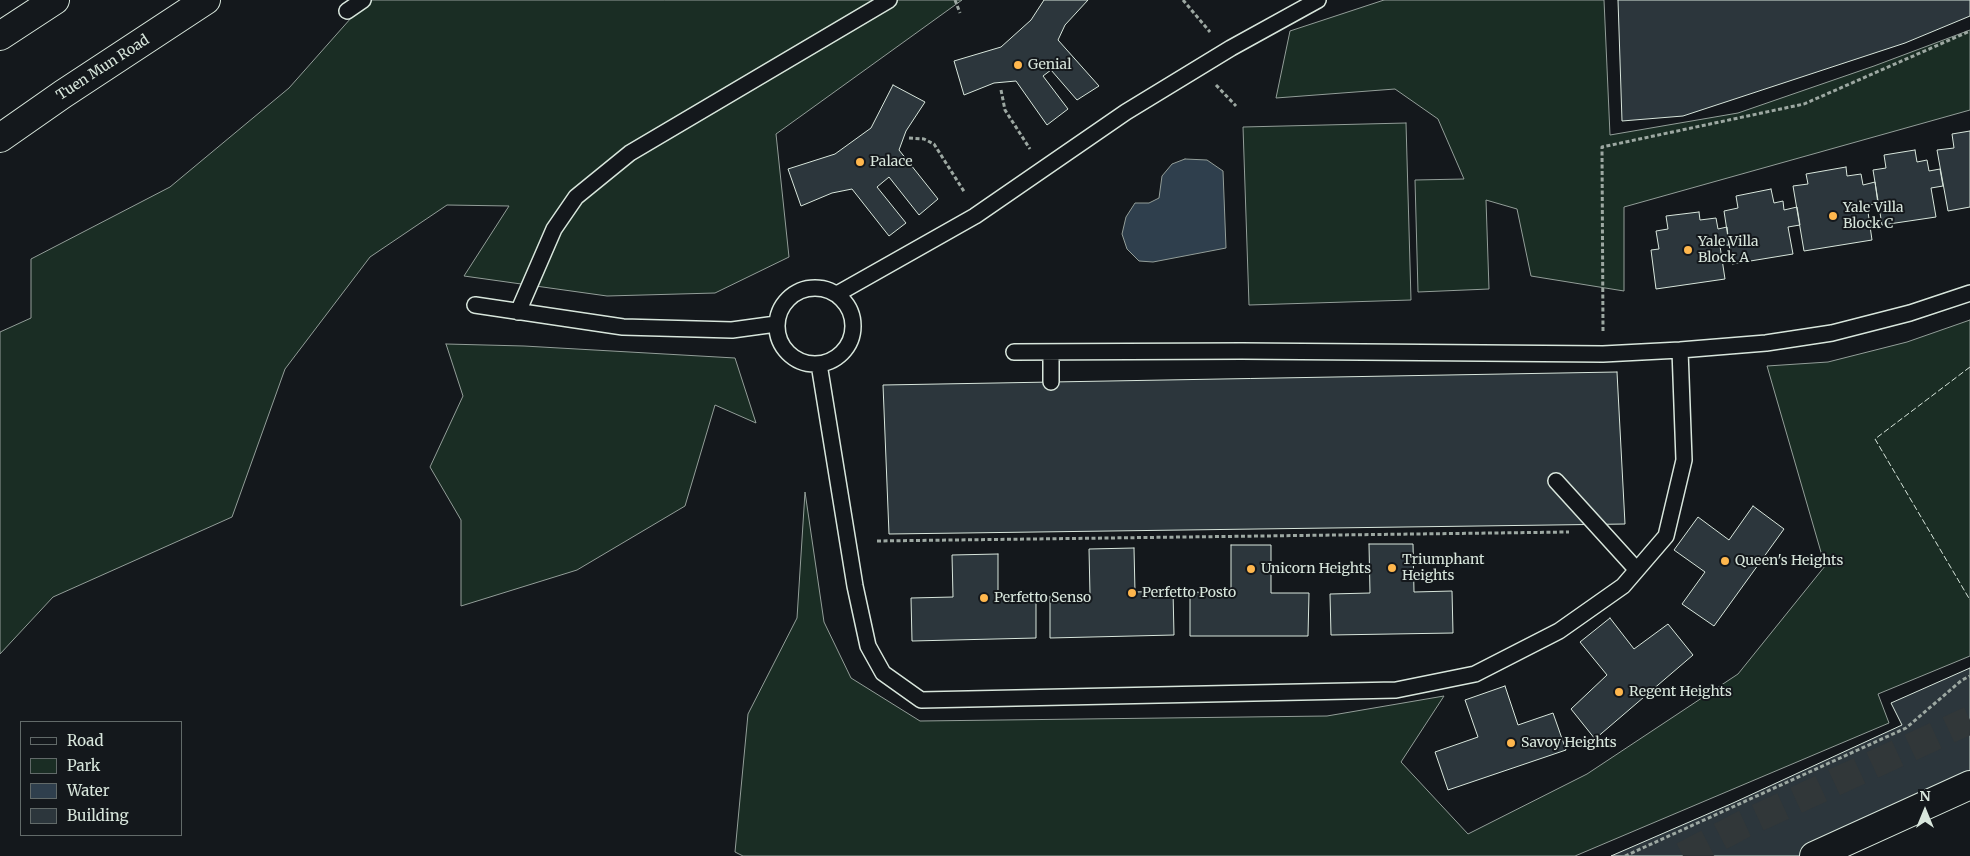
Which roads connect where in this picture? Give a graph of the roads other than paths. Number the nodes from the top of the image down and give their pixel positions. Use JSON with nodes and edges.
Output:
{"nodes":[{"id":1,"x":55,"y":0,"type":"edge"},
{"id":2,"x":206,"y":0,"type":"edge"},
{"id":3,"x":363,"y":0,"type":"edge"},
{"id":4,"x":889,"y":0,"type":"edge"},
{"id":5,"x":1318,"y":0,"type":"edge"},
{"id":6,"x":347,"y":11,"type":"dead end"},
{"id":7,"x":0,"y":36,"type":"edge"},
{"id":8,"x":0,"y":138,"type":"edge"},
{"id":9,"x":1970,"y":293,"type":"edge"},
{"id":10,"x":837,"y":294,"type":"junction"},
{"id":11,"x":475,"y":304,"type":"dead end"},
{"id":12,"x":518,"y":312,"type":"junction"},
{"id":13,"x":776,"y":324,"type":"junction"},
{"id":14,"x":1680,"y":350,"type":"junction"},
{"id":15,"x":1014,"y":352,"type":"dead end"},
{"id":16,"x":1051,"y":352,"type":"junction"},
{"id":17,"x":819,"y":364,"type":"junction"},
{"id":18,"x":1051,"y":382,"type":"dead end"},
{"id":19,"x":1556,"y":481,"type":"dead end"},
{"id":20,"x":1636,"y":569,"type":"junction"},
{"id":21,"x":1970,"y":785,"type":"edge"},
{"id":22,"x":1814,"y":856,"type":"edge"}],
"edges":[{"from":1,"to":7,"type":"main road"},
{"from":2,"to":8,"type":"main road","name":"Tuen Mun Road"},
{"from":3,"to":6,"type":"lane"},
{"from":4,"to":12,"type":"lane"},
{"from":5,"to":10,"type":"lane"},
{"from":9,"to":14,"type":"lane"},
{"from":10,"to":13,"type":"lane"},
{"from":10,"to":17,"type":"lane"},
{"from":11,"to":12,"type":"lane"},
{"from":12,"to":13,"type":"lane"},
{"from":13,"to":17,"type":"lane"},
{"from":14,"to":16,"type":"lane"},
{"from":14,"to":20,"type":"lane"},
{"from":15,"to":16,"type":"lane"},
{"from":16,"to":18,"type":"lane"},
{"from":17,"to":20,"type":"lane"},
{"from":19,"to":20,"type":"lane"},
{"from":21,"to":22,"type":"main road"}]}
